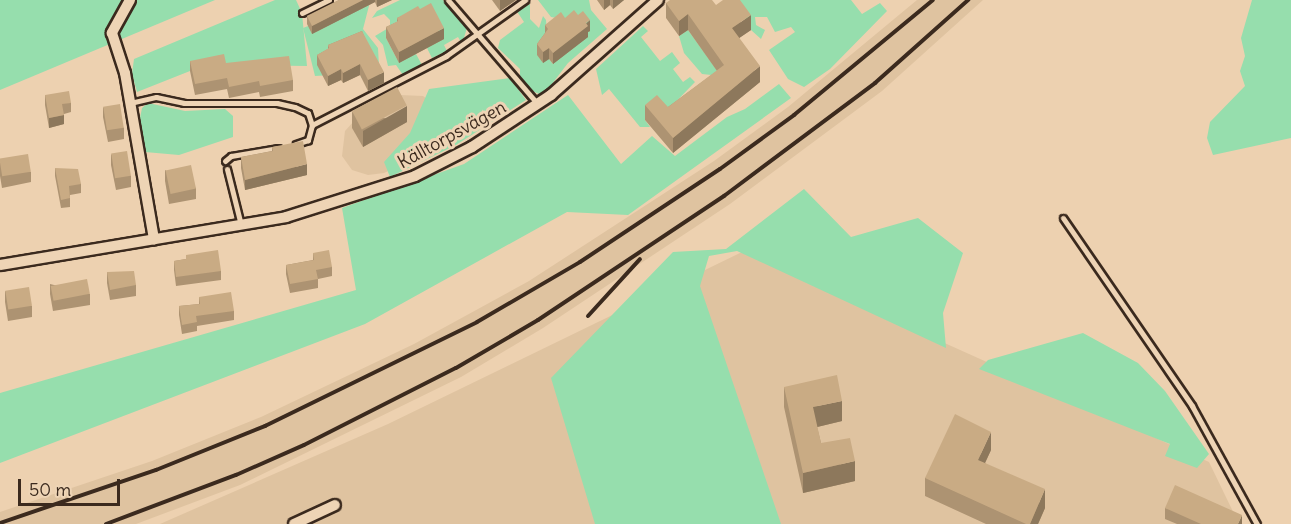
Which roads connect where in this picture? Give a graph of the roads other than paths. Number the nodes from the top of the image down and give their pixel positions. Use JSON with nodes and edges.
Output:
{"nodes":[{"id":1,"x":130,"y":0,"type":"edge"},
{"id":2,"x":329,"y":0,"type":"edge"},
{"id":3,"x":448,"y":0,"type":"edge"},
{"id":4,"x":525,"y":0,"type":"edge"},
{"id":5,"x":658,"y":0,"type":"edge"},
{"id":6,"x":302,"y":13,"type":"dead end"},
{"id":7,"x":478,"y":36,"type":"junction"},
{"id":8,"x":130,"y":103,"type":"junction"},
{"id":9,"x":538,"y":104,"type":"junction"},
{"id":10,"x":312,"y":124,"type":"junction"},
{"id":11,"x":225,"y":161,"type":"dead end"},
{"id":12,"x":227,"y":169,"type":"dead end"},
{"id":13,"x":1063,"y":219,"type":"dead end"},
{"id":14,"x":241,"y":225,"type":"junction"},
{"id":15,"x":154,"y":240,"type":"junction"},
{"id":16,"x":0,"y":265,"type":"edge"},
{"id":17,"x":335,"y":504,"type":"dead end"},
{"id":18,"x":294,"y":524,"type":"edge"},
{"id":19,"x":1257,"y":524,"type":"edge"}],
"edges":[{"from":1,"to":8,"type":"street"},
{"from":2,"to":6,"type":"lane"},
{"from":3,"to":7,"type":"lane"},
{"from":4,"to":7,"type":"lane"},
{"from":5,"to":9,"type":"street","name":"Källtorpsvägen"},
{"from":7,"to":9,"type":"lane"},
{"from":7,"to":10,"type":"lane"},
{"from":8,"to":10,"type":"lane"},
{"from":8,"to":15,"type":"street"},
{"from":9,"to":14,"type":"street","name":"Källtorpsvägen"},
{"from":10,"to":11,"type":"lane"},
{"from":12,"to":14,"type":"lane"},
{"from":13,"to":19,"type":"lane"},
{"from":14,"to":15,"type":"street","name":"Källtorpsvägen"},
{"from":15,"to":16,"type":"street","name":"Källtorpsvägen"},
{"from":17,"to":18,"type":"street"}]}
